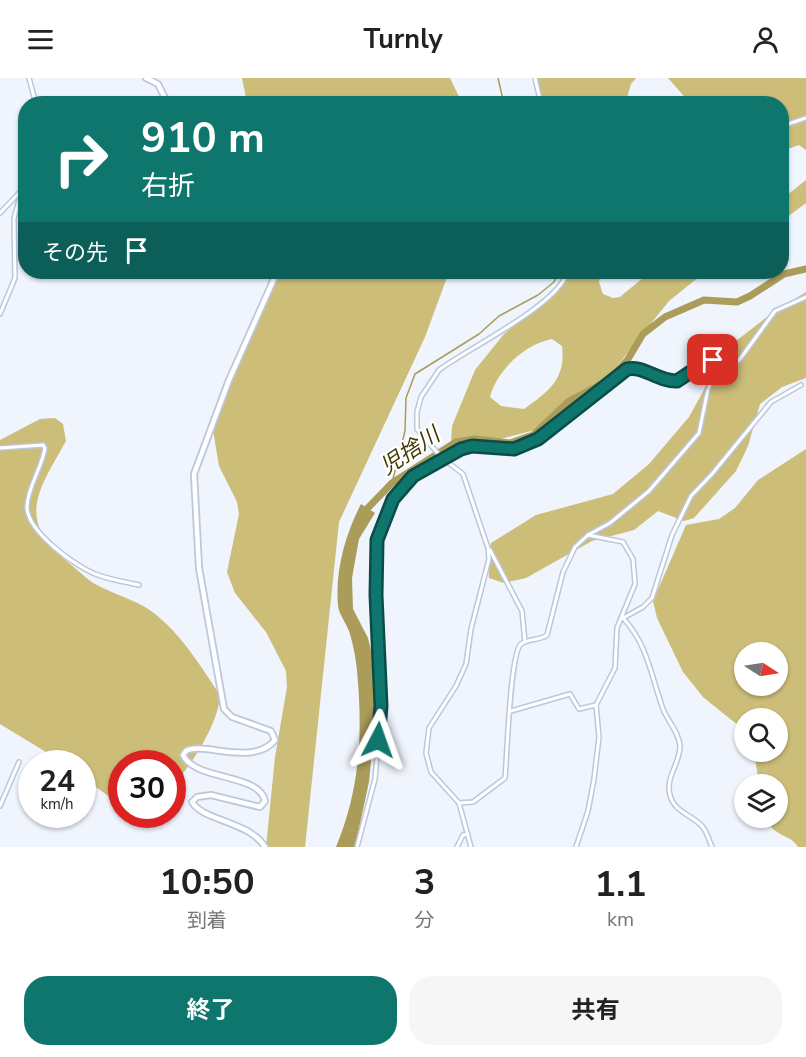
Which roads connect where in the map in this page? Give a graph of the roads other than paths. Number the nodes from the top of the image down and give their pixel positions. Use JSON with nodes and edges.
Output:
{"nodes":[{"id":1,"x":29,"y":78,"type":"edge"},
{"id":2,"x":146,"y":78,"type":"edge"},
{"id":3,"x":535,"y":78,"type":"edge"},
{"id":4,"x":34,"y":96,"type":"edge"},
{"id":5,"x":164,"y":96,"type":"edge"},
{"id":6,"x":539,"y":96,"type":"edge"},
{"id":7,"x":806,"y":118,"type":"edge"},
{"id":8,"x":789,"y":124,"type":"edge"},
{"id":9,"x":18,"y":193,"type":"edge"},
{"id":10,"x":18,"y":204,"type":"edge"},
{"id":11,"x":0,"y":213,"type":"edge"},
{"id":12,"x":274,"y":279,"type":"edge"},
{"id":13,"x":564,"y":279,"type":"edge"},
{"id":14,"x":806,"y":297,"type":"edge"},
{"id":15,"x":0,"y":314,"type":"edge"},
{"id":16,"x":738,"y":361,"type":"junction"},
{"id":17,"x":801,"y":385,"type":"dead end"},
{"id":18,"x":0,"y":448,"type":"edge"},
{"id":19,"x":443,"y":458,"type":"junction"},
{"id":20,"x":588,"y":534,"type":"junction"},
{"id":21,"x":488,"y":548,"type":"junction"},
{"id":22,"x":139,"y":585,"type":"dead end"},
{"id":23,"x":623,"y":618,"type":"junction"},
{"id":24,"x":525,"y":642,"type":"junction"},
{"id":25,"x":596,"y":705,"type":"junction"},
{"id":26,"x":511,"y":711,"type":"junction"},
{"id":27,"x":18,"y":764,"type":"edge"},
{"id":28,"x":459,"y":803,"type":"junction"},
{"id":29,"x":0,"y":806,"type":"edge"},
{"id":30,"x":468,"y":834,"type":"junction"},
{"id":31,"x":265,"y":847,"type":"edge"},
{"id":32,"x":357,"y":847,"type":"edge"},
{"id":33,"x":457,"y":847,"type":"edge"},
{"id":34,"x":471,"y":847,"type":"edge"},
{"id":35,"x":576,"y":847,"type":"edge"},
{"id":36,"x":712,"y":847,"type":"edge"}],
"edges":[{"from":1,"to":4,"type":"street"},
{"from":2,"to":5,"type":"street"},
{"from":3,"to":6,"type":"street"},
{"from":7,"to":8,"type":"street"},
{"from":9,"to":11,"type":"street"},
{"from":10,"to":15,"type":"street"},
{"from":12,"to":31,"type":"street"},
{"from":13,"to":19,"type":"street"},
{"from":14,"to":16,"type":"street"},
{"from":16,"to":19,"type":"street"},
{"from":16,"to":20,"type":"street"},
{"from":17,"to":23,"type":"street"},
{"from":18,"to":22,"type":"street"},
{"from":19,"to":21,"type":"street"},
{"from":19,"to":32,"type":"street"},
{"from":20,"to":23,"type":"street"},
{"from":20,"to":24,"type":"street"},
{"from":21,"to":24,"type":"street"},
{"from":21,"to":28,"type":"street"},
{"from":23,"to":25,"type":"street"},
{"from":23,"to":36,"type":"street"},
{"from":24,"to":26,"type":"street"},
{"from":25,"to":26,"type":"street"},
{"from":25,"to":35,"type":"street"},
{"from":26,"to":28,"type":"street"},
{"from":27,"to":29,"type":"street"},
{"from":28,"to":30,"type":"street"},
{"from":30,"to":33,"type":"street"},
{"from":30,"to":34,"type":"street"}]}
